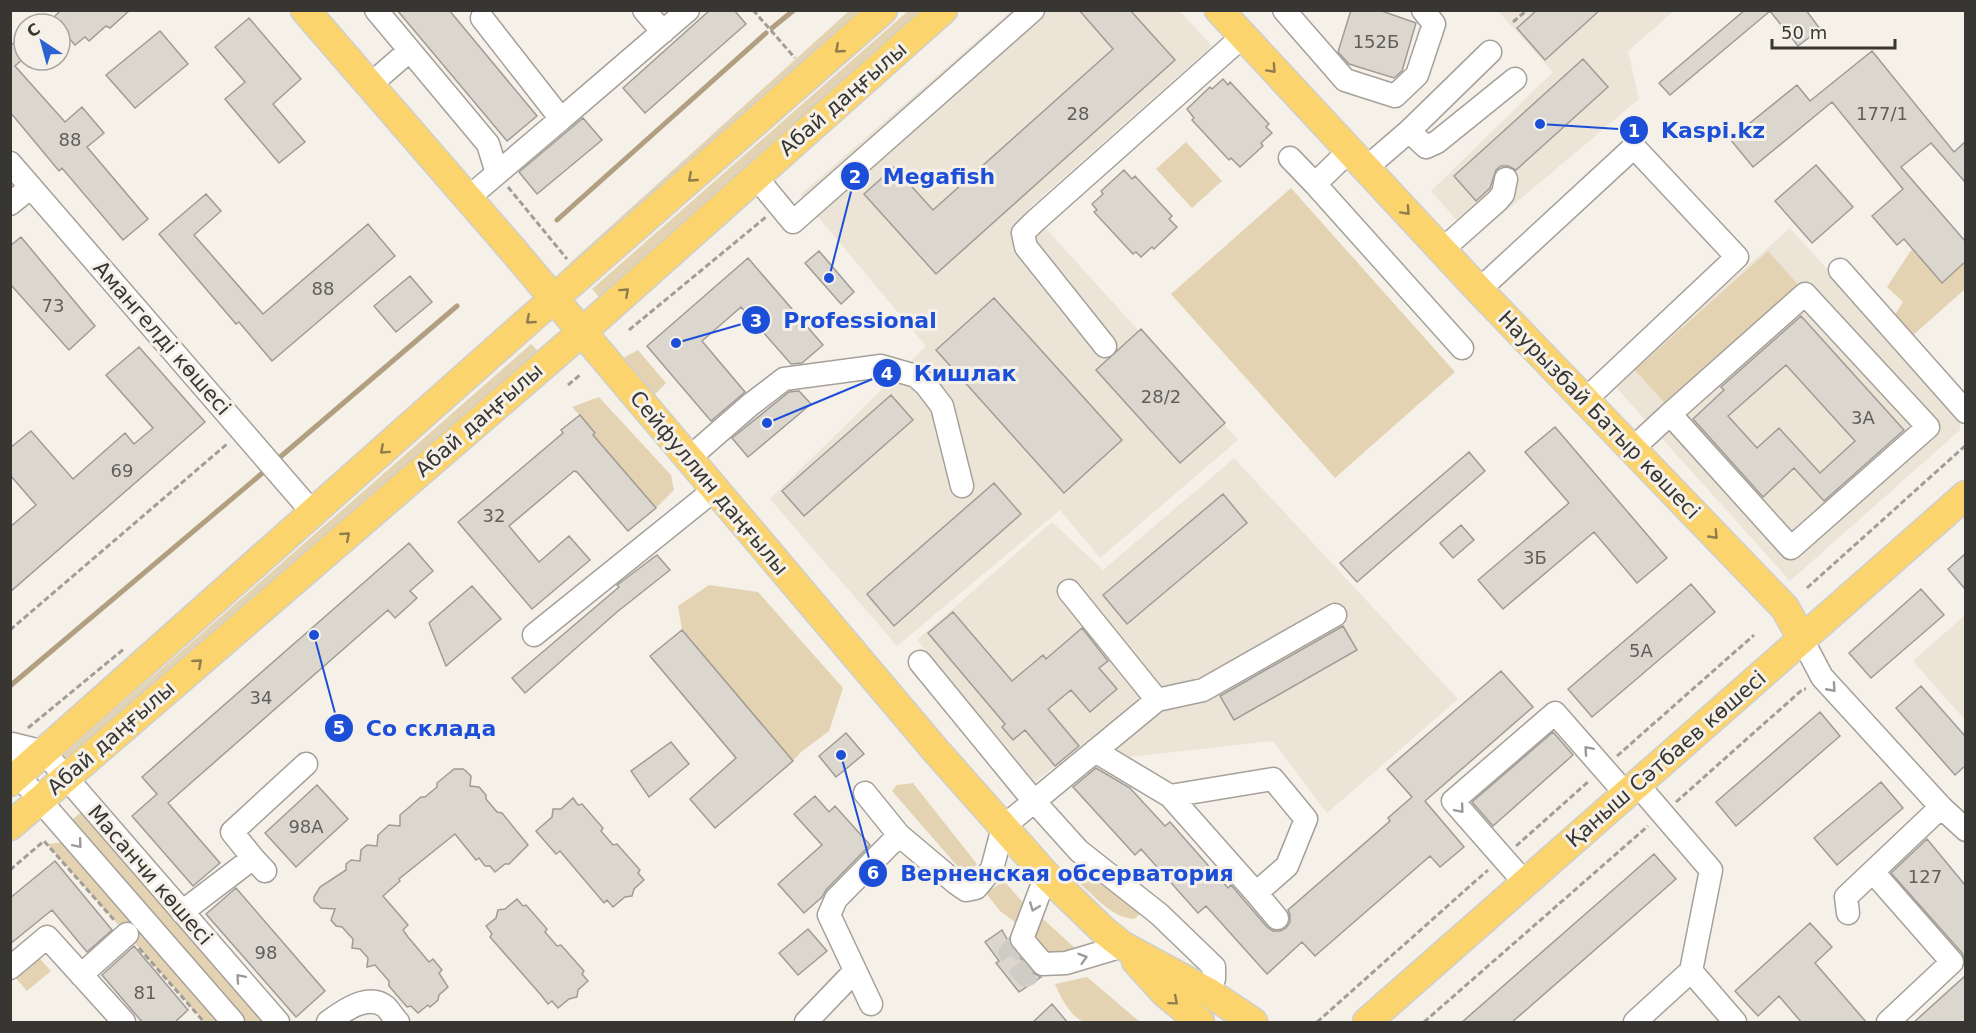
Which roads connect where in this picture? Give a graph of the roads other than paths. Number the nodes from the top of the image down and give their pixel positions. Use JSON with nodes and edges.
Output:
{"nodes":[{"id":1,"x":305,"y":10,"type":"edge"},
{"id":2,"x":375,"y":10,"type":"edge"},
{"id":3,"x":644,"y":10,"type":"edge"},
{"id":4,"x":688,"y":10,"type":"edge"},
{"id":5,"x":883,"y":10,"type":"edge"},
{"id":6,"x":943,"y":10,"type":"edge"},
{"id":7,"x":1033,"y":10,"type":"edge"},
{"id":8,"x":1219,"y":10,"type":"edge"},
{"id":9,"x":1284,"y":10,"type":"edge"},
{"id":10,"x":1423,"y":10,"type":"edge"},
{"id":11,"x":483,"y":13,"type":"edge"},
{"id":12,"x":663,"y":32,"type":"junction"},
{"id":13,"x":1242,"y":37,"type":"junction"},
{"id":14,"x":410,"y":51,"type":"junction"},
{"id":15,"x":1490,"y":52,"type":"dead end"},
{"id":16,"x":1515,"y":79,"type":"dead end"},
{"id":17,"x":371,"y":84,"type":"junction"},
{"id":18,"x":561,"y":119,"type":"junction"},
{"id":19,"x":1409,"y":131,"type":"junction"},
{"id":20,"x":1290,"y":158,"type":"dead end"},
{"id":21,"x":1358,"y":159,"type":"junction"},
{"id":22,"x":10,"y":163,"type":"edge"},
{"id":23,"x":497,"y":173,"type":"junction"},
{"id":24,"x":755,"y":176,"type":"junction"},
{"id":25,"x":1506,"y":179,"type":"dead end"},
{"id":26,"x":1315,"y":184,"type":"junction"},
{"id":27,"x":31,"y":187,"type":"junction"},
{"id":28,"x":468,"y":198,"type":"junction"},
{"id":29,"x":10,"y":204,"type":"edge"},
{"id":30,"x":1442,"y":250,"type":"junction"},
{"id":31,"x":1840,"y":270,"type":"dead end"},
{"id":32,"x":1479,"y":290,"type":"junction"},
{"id":33,"x":554,"y":299,"type":"junction"},
{"id":34,"x":582,"y":332,"type":"junction"},
{"id":35,"x":1105,"y":346,"type":"dead end"},
{"id":36,"x":1462,"y":348,"type":"dead end"},
{"id":37,"x":1584,"y":401,"type":"junction"},
{"id":38,"x":1965,"y":412,"type":"edge"},
{"id":39,"x":1670,"y":414,"type":"junction"},
{"id":40,"x":1631,"y":450,"type":"junction"},
{"id":41,"x":688,"y":459,"type":"junction"},
{"id":42,"x":962,"y":486,"type":"dead end"},
{"id":43,"x":714,"y":490,"type":"junction"},
{"id":44,"x":1965,"y":495,"type":"edge"},
{"id":45,"x":313,"y":513,"type":"junction"},
{"id":46,"x":1069,"y":591,"type":"dead end"},
{"id":47,"x":1335,"y":615,"type":"dead end"},
{"id":48,"x":534,"y":635,"type":"dead end"},
{"id":49,"x":1802,"y":639,"type":"junction"},
{"id":50,"x":920,"y":662,"type":"dead end"},
{"id":51,"x":1157,"y":700,"type":"junction"},
{"id":52,"x":11,"y":742,"type":"edge"},
{"id":53,"x":1095,"y":751,"type":"junction"},
{"id":54,"x":44,"y":752,"type":"junction"},
{"id":55,"x":306,"y":764,"type":"dead end"},
{"id":56,"x":65,"y":777,"type":"junction"},
{"id":57,"x":14,"y":779,"type":"edge"},
{"id":58,"x":1632,"y":789,"type":"junction"},
{"id":59,"x":865,"y":793,"type":"dead end"},
{"id":60,"x":1170,"y":796,"type":"junction"},
{"id":61,"x":40,"y":800,"type":"junction"},
{"id":62,"x":1033,"y":800,"type":"junction"},
{"id":63,"x":1941,"y":807,"type":"junction"},
{"id":64,"x":10,"y":826,"type":"edge"},
{"id":65,"x":1003,"y":827,"type":"junction"},
{"id":66,"x":1965,"y":830,"type":"edge"},
{"id":67,"x":899,"y":835,"type":"junction"},
{"id":68,"x":1873,"y":872,"type":"junction"},
{"id":69,"x":1046,"y":875,"type":"junction"},
{"id":70,"x":1525,"y":884,"type":"junction"},
{"id":71,"x":1256,"y":893,"type":"junction"},
{"id":72,"x":182,"y":912,"type":"junction"},
{"id":73,"x":1848,"y":913,"type":"dead end"},
{"id":74,"x":1277,"y":918,"type":"dead end"},
{"id":75,"x":127,"y":934,"type":"dead end"},
{"id":76,"x":1123,"y":946,"type":"junction"},
{"id":77,"x":10,"y":968,"type":"edge"},
{"id":78,"x":1691,"y":971,"type":"junction"},
{"id":79,"x":854,"y":972,"type":"junction"},
{"id":80,"x":81,"y":975,"type":"junction"},
{"id":81,"x":1208,"y":992,"type":"junction"},
{"id":82,"x":1396,"y":997,"type":"junction"},
{"id":83,"x":871,"y":1004,"type":"dead end"},
{"id":84,"x":124,"y":1023,"type":"edge"},
{"id":85,"x":233,"y":1023,"type":"edge"},
{"id":86,"x":278,"y":1023,"type":"edge"},
{"id":87,"x":328,"y":1023,"type":"edge"},
{"id":88,"x":398,"y":1023,"type":"edge"},
{"id":89,"x":806,"y":1023,"type":"edge"},
{"id":90,"x":1200,"y":1023,"type":"edge"},
{"id":91,"x":1253,"y":1023,"type":"edge"},
{"id":92,"x":1367,"y":1023,"type":"edge"},
{"id":93,"x":1386,"y":1023,"type":"edge"},
{"id":94,"x":1635,"y":1023,"type":"edge"},
{"id":95,"x":1735,"y":1023,"type":"edge"},
{"id":96,"x":1888,"y":1023,"type":"edge"}],
"edges":[{"from":1,"to":17,"type":"main road","name":"Сейфуллин даңғылы"},
{"from":2,"to":14,"type":"street"},
{"from":3,"to":12,"type":"street"},
{"from":4,"to":12,"type":"street"},
{"from":5,"to":33,"type":"main road","name":"Абай даңғылы","one_way":true},
{"from":6,"to":24,"type":"main road","name":"Абай даңғылы"},
{"from":7,"to":24,"type":"street"},
{"from":8,"to":13,"type":"main road","name":"Наурызбай Батыр көшесі"},
{"from":9,"to":10,"type":"street"},
{"from":11,"to":18,"type":"street"},
{"from":12,"to":18,"type":"street"},
{"from":13,"to":21,"type":"main road","name":"Наурызбай Батыр көшесі","one_way":true},
{"from":13,"to":35,"type":"street"},
{"from":14,"to":17,"type":"street"},
{"from":14,"to":23,"type":"street"},
{"from":15,"to":19,"type":"street"},
{"from":16,"to":19,"type":"street"},
{"from":17,"to":28,"type":"main road","name":"Сейфуллин даңғылы"},
{"from":18,"to":23,"type":"street"},
{"from":19,"to":21,"type":"street"},
{"from":20,"to":26,"type":"street"},
{"from":21,"to":26,"type":"street"},
{"from":21,"to":30,"type":"main road","name":"Наурызбай Батыр көшесі","one_way":true},
{"from":22,"to":27,"type":"street","name":"Амангелді көшесі"},
{"from":23,"to":28,"type":"street"},
{"from":34,"to":24,"type":"main road","name":"Абай даңғылы","one_way":true},
{"from":25,"to":30,"type":"street"},
{"from":26,"to":36,"type":"street"},
{"from":27,"to":29,"type":"street"},
{"from":27,"to":45,"type":"street","name":"Амангелді көшесі"},
{"from":28,"to":33,"type":"main road","name":"Сейфуллин даңғылы"},
{"from":30,"to":32,"type":"main road","name":"Наурызбай Батыр көшесі"},
{"from":31,"to":38,"type":"street"},
{"from":32,"to":37,"type":"main road","name":"Наурызбай Батыр көшесі"},
{"from":32,"to":37,"type":"street"},
{"from":33,"to":34,"type":"main road","name":"Сейфуллин даңғылы"},
{"from":33,"to":45,"type":"main road","name":"Абай даңғылы","one_way":true},
{"from":34,"to":41,"type":"main road","name":"Сейфуллин даңғылы"},
{"from":56,"to":34,"type":"main road","name":"Абай даңғылы","one_way":true},
{"from":37,"to":40,"type":"main road","name":"Наурызбай Батыр көшесі"},
{"from":39,"to":39,"type":"street"},
{"from":39,"to":40,"type":"street"},
{"from":40,"to":49,"type":"main road","name":"Наурызбай Батыр көшесі","one_way":true},
{"from":41,"to":42,"type":"street"},
{"from":41,"to":43,"type":"main road","name":"Сейфуллин даңғылы"},
{"from":43,"to":48,"type":"street"},
{"from":43,"to":65,"type":"main road","name":"Сейфуллин даңғылы"},
{"from":44,"to":49,"type":"main road","name":"Қаныш Сәтбаев көшесі"},
{"from":45,"to":54,"type":"main road","name":"Абай даңғылы"},
{"from":46,"to":51,"type":"street"},
{"from":47,"to":51,"type":"street"},
{"from":49,"to":58,"type":"main road","name":"Қаныш Сәтбаев көшесі"},
{"from":49,"to":63,"type":"street","name":"Наурызбай Батыр көшесі","one_way":true},
{"from":50,"to":62,"type":"street"},
{"from":51,"to":53,"type":"street"},
{"from":52,"to":54,"type":"street"},
{"from":52,"to":57,"type":"street"},
{"from":53,"to":60,"type":"street"},
{"from":53,"to":62,"type":"street"},
{"from":54,"to":56,"type":"street","name":"Масанчи көшесі"},
{"from":54,"to":57,"type":"main road","name":"Абай даңғылы"},
{"from":55,"to":72,"type":"street"},
{"from":56,"to":61,"type":"main road","name":"Абай даңғылы"},
{"from":56,"to":72,"type":"street","name":"Масанчи көшесі"},
{"from":57,"to":61,"type":"street","name":"Масанчи көшесі"},
{"from":58,"to":70,"type":"main road","name":"Қаныш Сәтбаев көшесі"},
{"from":58,"to":70,"type":"street","one_way":true},
{"from":58,"to":78,"type":"street"},
{"from":59,"to":67,"type":"street"},
{"from":60,"to":71,"type":"street"},
{"from":60,"to":71,"type":"street"},
{"from":61,"to":64,"type":"main road","name":"Абай даңғылы"},
{"from":61,"to":85,"type":"street","name":"Масанчи көшесі","one_way":true},
{"from":62,"to":65,"type":"street"},
{"from":62,"to":81,"type":"street"},
{"from":63,"to":66,"type":"street","name":"Наурызбай Батыр көшесі"},
{"from":63,"to":68,"type":"street"},
{"from":65,"to":67,"type":"street"},
{"from":65,"to":69,"type":"main road","name":"Сейфуллин даңғылы"},
{"from":67,"to":79,"type":"street"},
{"from":68,"to":73,"type":"street"},
{"from":68,"to":96,"type":"street"},
{"from":69,"to":76,"type":"main road","name":"Сейфуллин даңғылы"},
{"from":69,"to":76,"type":"street","one_way":true},
{"from":70,"to":82,"type":"main road","name":"Қаныш Сәтбаев көшесі"},
{"from":71,"to":74,"type":"street"},
{"from":86,"to":72,"type":"street","name":"Масанчи көшесі","one_way":true},
{"from":75,"to":80,"type":"street"},
{"from":76,"to":81,"type":"main road","name":"Сейфуллин даңғылы"},
{"from":76,"to":90,"type":"main road","name":"Сейфуллин даңғылы","one_way":true},
{"from":77,"to":80,"type":"street"},
{"from":78,"to":94,"type":"street"},
{"from":78,"to":95,"type":"street"},
{"from":79,"to":83,"type":"street"},
{"from":79,"to":89,"type":"street"},
{"from":80,"to":84,"type":"street"},
{"from":81,"to":91,"type":"main road","name":"Сейфуллин даңғылы"},
{"from":82,"to":92,"type":"main road","name":"Қаныш Сәтбаев көшесі"},
{"from":82,"to":93,"type":"main road"},
{"from":87,"to":88,"type":"street"}]}
